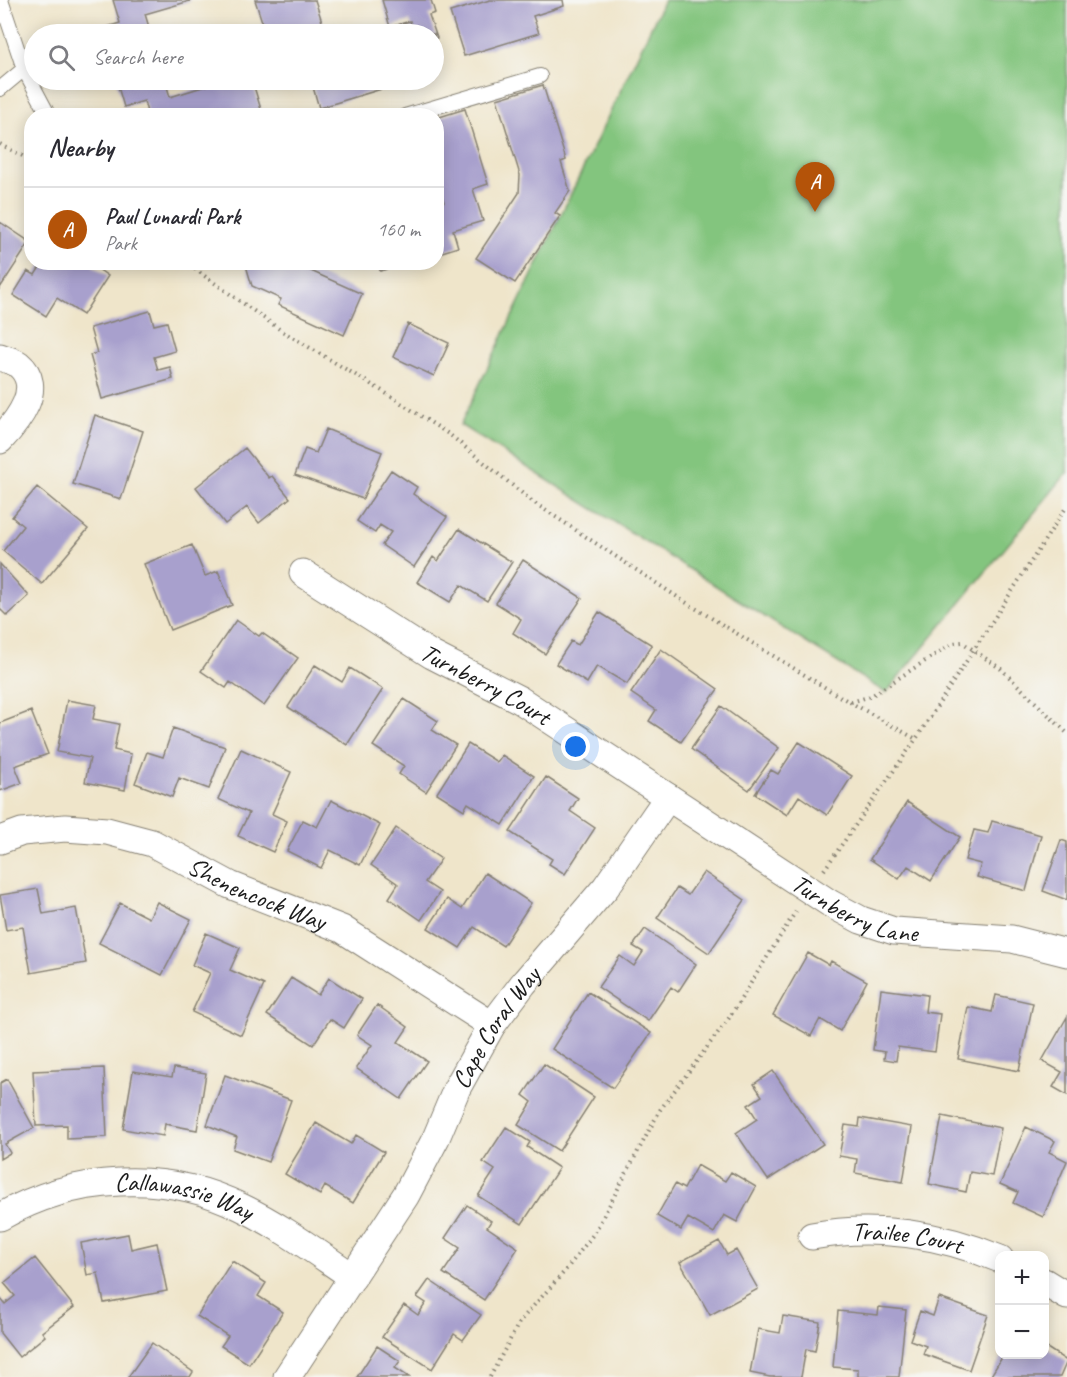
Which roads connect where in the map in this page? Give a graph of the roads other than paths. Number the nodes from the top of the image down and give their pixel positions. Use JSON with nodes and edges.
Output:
{"nodes":[{"id":1,"x":1,"y":0,"type":"edge"},
{"id":2,"x":24,"y":69,"type":"joint"},
{"id":3,"x":540,"y":76,"type":"dead end"},
{"id":4,"x":0,"y":89,"type":"edge"},
{"id":5,"x":35,"y":90,"type":"edge"},
{"id":6,"x":44,"y":108,"type":"edge"},
{"id":7,"x":432,"y":108,"type":"edge"},
{"id":8,"x":0,"y":357,"type":"edge"},
{"id":9,"x":0,"y":440,"type":"edge"},
{"id":10,"x":303,"y":573,"type":"dead end"},
{"id":11,"x":668,"y":797,"type":"junction"},
{"id":12,"x":0,"y":840,"type":"edge"},
{"id":13,"x":1067,"y":953,"type":"edge"},
{"id":14,"x":492,"y":1025,"type":"junction"},
{"id":15,"x":0,"y":1217,"type":"edge"},
{"id":16,"x":812,"y":1236,"type":"dead end"},
{"id":17,"x":995,"y":1258,"type":"edge"},
{"id":18,"x":353,"y":1277,"type":"junction"},
{"id":19,"x":1049,"y":1285,"type":"edge"},
{"id":20,"x":1067,"y":1296,"type":"edge"},
{"id":21,"x":287,"y":1377,"type":"edge"}],
"edges":[{"from":1,"to":2,"type":"lane"},
{"from":2,"to":4,"type":"lane"},
{"from":3,"to":7,"type":"lane"},
{"from":5,"to":6,"type":"lane"},
{"from":8,"to":9,"type":"street"},
{"from":10,"to":11,"type":"street","name":"Turnberry Court"},
{"from":11,"to":13,"type":"street","name":"Turnberry Lane"},
{"from":11,"to":14,"type":"street","name":"Cape Coral Way"},
{"from":12,"to":14,"type":"street","name":"Shenencock Way"},
{"from":14,"to":18,"type":"street","name":"Cape Coral Way"},
{"from":15,"to":18,"type":"street","name":"Callawassie Way"},
{"from":16,"to":17,"type":"street","name":"Trailee Court"},
{"from":18,"to":21,"type":"street","name":"Cape Coral Way"},
{"from":19,"to":20,"type":"street"}]}
